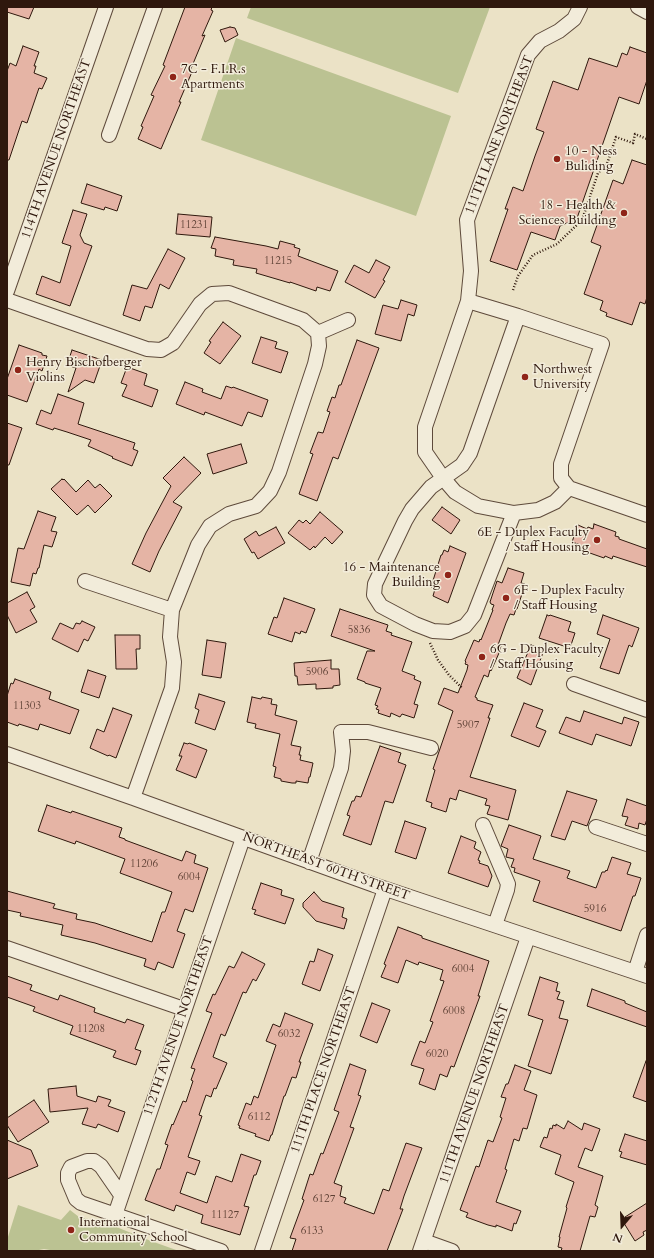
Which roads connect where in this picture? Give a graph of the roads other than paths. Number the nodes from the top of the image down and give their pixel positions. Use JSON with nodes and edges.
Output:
{"nodes":[{"id":1,"x":106,"y":7,"type":"edge"},
{"id":2,"x":155,"y":7,"type":"edge"},
{"id":3,"x":580,"y":7,"type":"edge"},
{"id":4,"x":638,"y":7,"type":"edge"},
{"id":5,"x":647,"y":12,"type":"edge"},
{"id":6,"x":109,"y":135,"type":"dead end"},
{"id":7,"x":7,"y":291,"type":"edge"},
{"id":8,"x":7,"y":300,"type":"edge"},
{"id":9,"x":468,"y":301,"type":"junction"},
{"id":10,"x":518,"y":316,"type":"junction"},
{"id":11,"x":348,"y":320,"type":"dead end"},
{"id":12,"x":318,"y":333,"type":"junction"},
{"id":13,"x":443,"y":478,"type":"junction"},
{"id":14,"x":569,"y":488,"type":"junction"},
{"id":15,"x":514,"y":513,"type":"junction"},
{"id":16,"x":647,"y":515,"type":"edge"},
{"id":17,"x":85,"y":581,"type":"dead end"},
{"id":18,"x":172,"y":610,"type":"junction"},
{"id":19,"x":574,"y":684,"type":"dead end"},
{"id":20,"x":647,"y":710,"type":"edge"},
{"id":21,"x":431,"y":748,"type":"dead end"},
{"id":22,"x":7,"y":754,"type":"edge"},
{"id":23,"x":133,"y":798,"type":"junction"},
{"id":24,"x":483,"y":825,"type":"dead end"},
{"id":25,"x":596,"y":826,"type":"dead end"},
{"id":26,"x":243,"y":838,"type":"junction"},
{"id":27,"x":647,"y":844,"type":"edge"},
{"id":28,"x":309,"y":862,"type":"junction"},
{"id":29,"x":385,"y":889,"type":"junction"},
{"id":30,"x":495,"y":925,"type":"junction"},
{"id":31,"x":647,"y":935,"type":"edge"},
{"id":32,"x":528,"y":936,"type":"junction"},
{"id":33,"x":7,"y":948,"type":"edge"},
{"id":34,"x":641,"y":974,"type":"edge"},
{"id":35,"x":184,"y":1009,"type":"junction"},
{"id":36,"x":121,"y":1195,"type":"junction"},
{"id":37,"x":115,"y":1215,"type":"junction"},
{"id":38,"x":422,"y":1246,"type":"edge"},
{"id":39,"x":221,"y":1251,"type":"edge"},
{"id":40,"x":262,"y":1251,"type":"edge"},
{"id":41,"x":452,"y":1251,"type":"edge"}],
"edges":[{"from":1,"to":7,"type":"street","name":"114TH AVENUE NORTHEAST"},
{"from":2,"to":6,"type":"street"},
{"from":3,"to":9,"type":"street","name":"111TH LANE NORTHEAST"},
{"from":4,"to":5,"type":"street"},
{"from":8,"to":12,"type":"street"},
{"from":9,"to":10,"type":"street"},
{"from":9,"to":13,"type":"street","name":"111TH LANE NORTHEAST"},
{"from":10,"to":13,"type":"street"},
{"from":10,"to":14,"type":"street"},
{"from":11,"to":12,"type":"street"},
{"from":12,"to":18,"type":"street"},
{"from":13,"to":15,"type":"street","name":"111TH LANE NORTHEAST"},
{"from":13,"to":15,"type":"street"},
{"from":14,"to":15,"type":"street","name":"111TH LANE NORTHEAST"},
{"from":14,"to":16,"type":"street"},
{"from":17,"to":18,"type":"street"},
{"from":18,"to":23,"type":"street"},
{"from":19,"to":20,"type":"street"},
{"from":21,"to":28,"type":"street"},
{"from":22,"to":23,"type":"street","name":"NORTHEAST 60TH STREET"},
{"from":23,"to":26,"type":"street","name":"NORTHEAST 60TH STREET"},
{"from":24,"to":30,"type":"street"},
{"from":25,"to":27,"type":"street"},
{"from":26,"to":28,"type":"street","name":"NORTHEAST 60TH STREET"},
{"from":26,"to":35,"type":"street","name":"112TH AVENUE NORTHEAST"},
{"from":28,"to":29,"type":"street","name":"NORTHEAST 60TH STREET"},
{"from":29,"to":30,"type":"street","name":"NORTHEAST 60TH STREET"},
{"from":29,"to":40,"type":"street","name":"111TH PLACE NORTHEAST"},
{"from":30,"to":32,"type":"street","name":"NORTHEAST 60TH STREET"},
{"from":31,"to":34,"type":"street"},
{"from":32,"to":34,"type":"street","name":"NORTHEAST 60TH STREET"},
{"from":32,"to":38,"type":"street","name":"111TH AVENUE NORTHEAST"},
{"from":33,"to":35,"type":"street"},
{"from":35,"to":36,"type":"street","name":"112TH AVENUE NORTHEAST"},
{"from":36,"to":37,"type":"street","name":"112TH AVENUE NORTHEAST"},
{"from":36,"to":37,"type":"street"},
{"from":37,"to":39,"type":"street"},
{"from":38,"to":41,"type":"street"}]}
